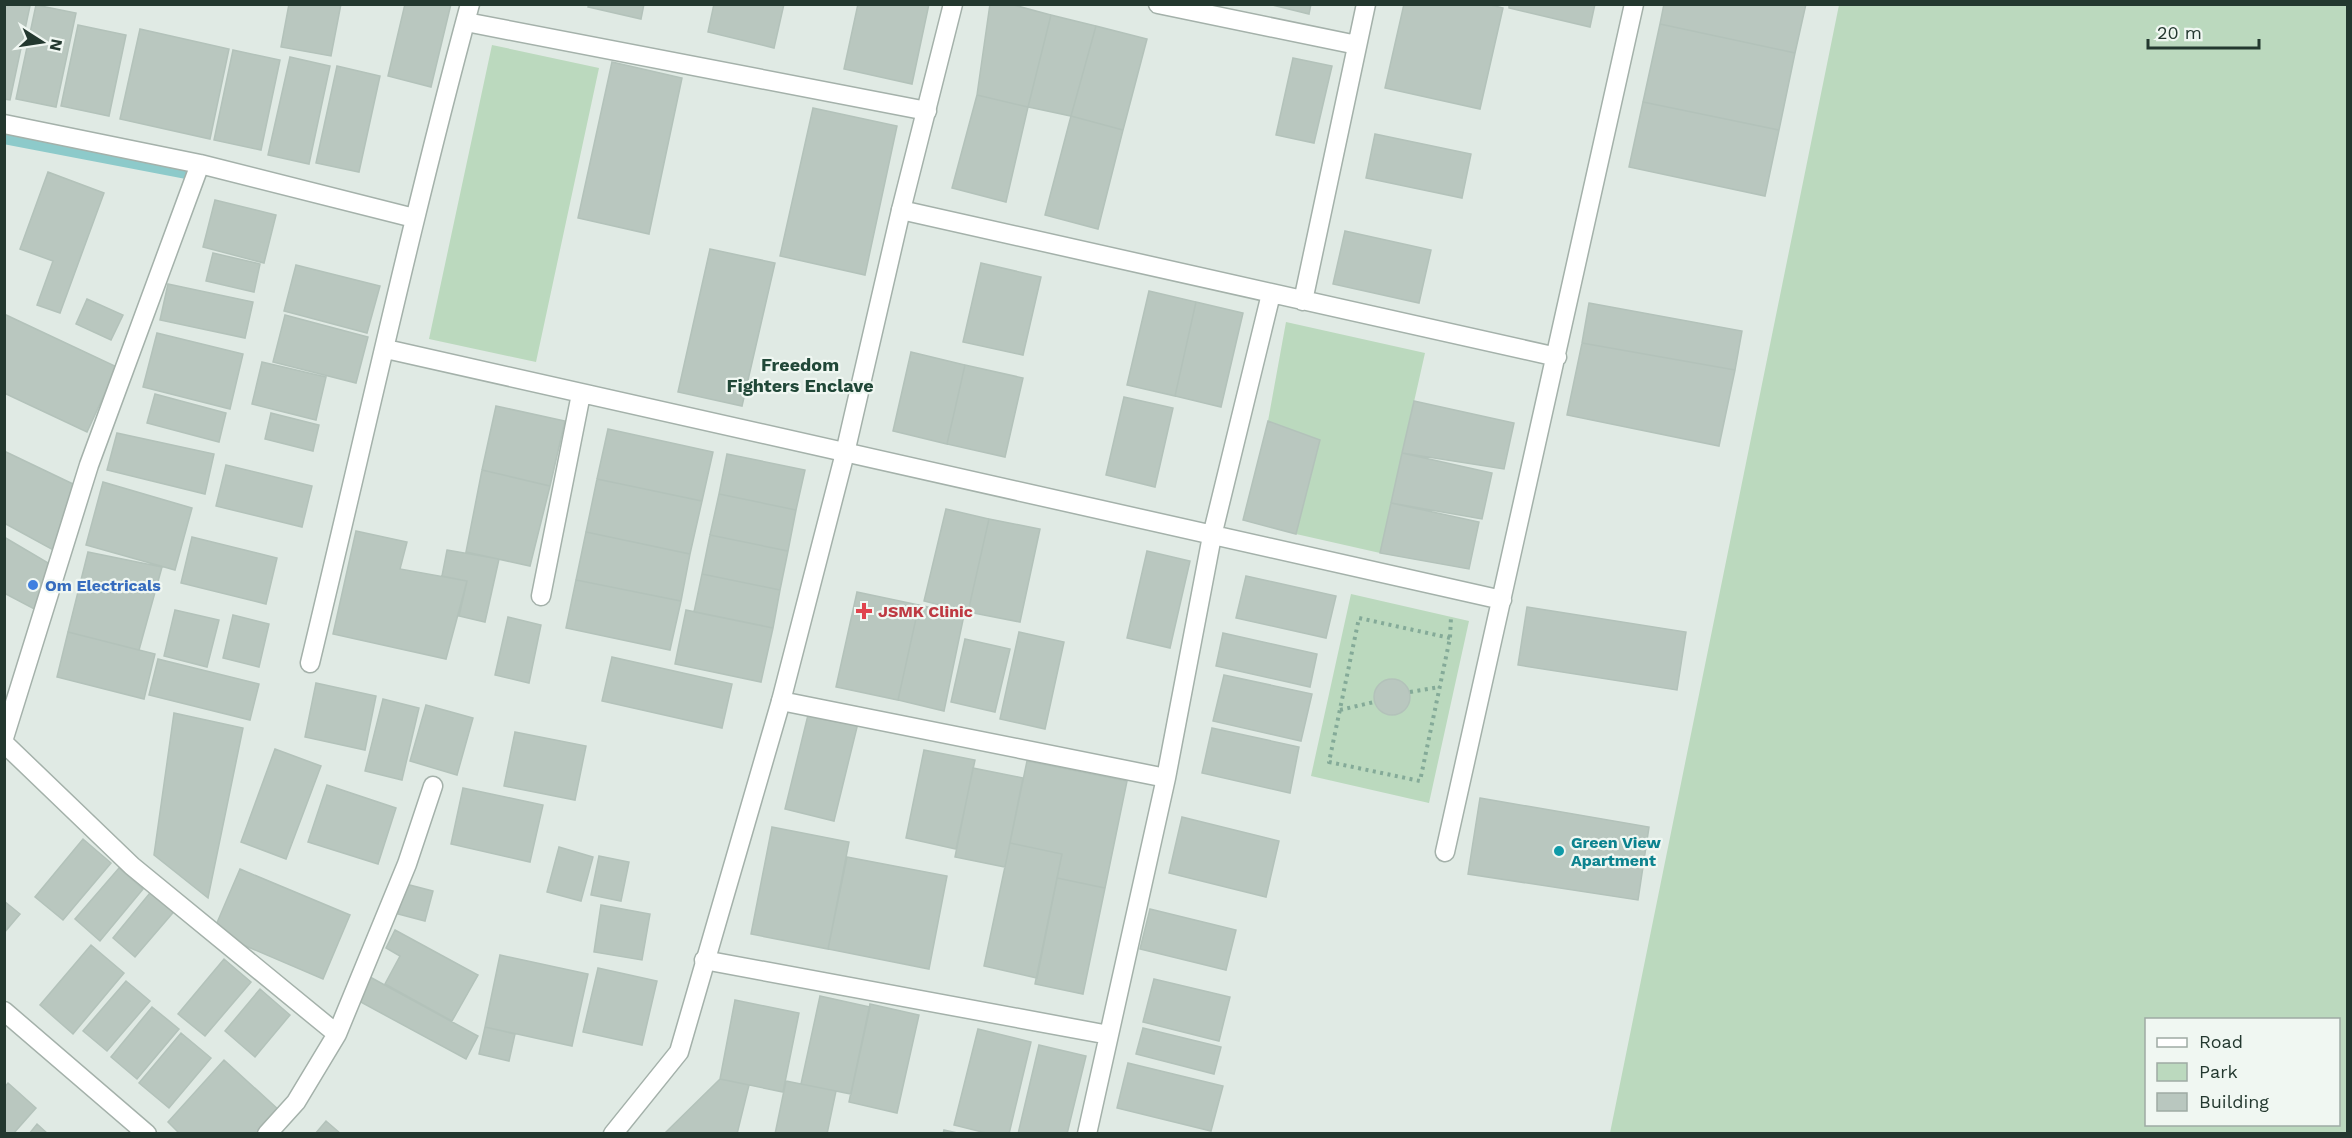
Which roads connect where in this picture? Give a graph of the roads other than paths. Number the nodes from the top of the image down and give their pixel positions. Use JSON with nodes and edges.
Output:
{"nodes":[{"id":1,"x":953,"y":4,"type":"edge"},
{"id":2,"x":1158,"y":4,"type":"edge"},
{"id":3,"x":1366,"y":4,"type":"edge"},
{"id":4,"x":1634,"y":4,"type":"edge"},
{"id":5,"x":468,"y":13,"type":"edge"},
{"id":6,"x":1357,"y":45,"type":"junction"},
{"id":7,"x":927,"y":111,"type":"junction"},
{"id":8,"x":4,"y":124,"type":"edge"},
{"id":9,"x":200,"y":164,"type":"junction"},
{"id":10,"x":901,"y":210,"type":"junction"},
{"id":11,"x":414,"y":218,"type":"junction"},
{"id":12,"x":1271,"y":294,"type":"junction"},
{"id":13,"x":1303,"y":301,"type":"junction"},
{"id":14,"x":386,"y":350,"type":"junction"},
{"id":15,"x":1557,"y":357,"type":"junction"},
{"id":16,"x":581,"y":394,"type":"junction"},
{"id":17,"x":845,"y":453,"type":"junction"},
{"id":18,"x":1212,"y":536,"type":"junction"},
{"id":19,"x":541,"y":596,"type":"dead end"},
{"id":20,"x":1503,"y":600,"type":"junction"},
{"id":21,"x":310,"y":663,"type":"dead end"},
{"id":22,"x":781,"y":701,"type":"junction"},
{"id":23,"x":4,"y":738,"type":"edge"},
{"id":24,"x":4,"y":743,"type":"edge"},
{"id":25,"x":1166,"y":778,"type":"junction"},
{"id":26,"x":433,"y":786,"type":"dead end"},
{"id":27,"x":1445,"y":852,"type":"dead end"},
{"id":28,"x":704,"y":960,"type":"junction"},
{"id":29,"x":4,"y":1011,"type":"edge"},
{"id":30,"x":337,"y":1034,"type":"junction"},
{"id":31,"x":1109,"y":1035,"type":"junction"},
{"id":32,"x":147,"y":1134,"type":"edge"},
{"id":33,"x":267,"y":1134,"type":"edge"},
{"id":34,"x":613,"y":1134,"type":"edge"},
{"id":35,"x":1087,"y":1134,"type":"edge"}],
"edges":[{"from":1,"to":7,"type":"street"},
{"from":2,"to":6,"type":"street"},
{"from":3,"to":6,"type":"street"},
{"from":4,"to":15,"type":"street"},
{"from":5,"to":7,"type":"street"},
{"from":5,"to":11,"type":"street"},
{"from":6,"to":13,"type":"street"},
{"from":7,"to":10,"type":"street"},
{"from":8,"to":9,"type":"street"},
{"from":9,"to":11,"type":"street"},
{"from":9,"to":23,"type":"street"},
{"from":10,"to":12,"type":"street"},
{"from":10,"to":17,"type":"street"},
{"from":11,"to":14,"type":"street"},
{"from":12,"to":13,"type":"street"},
{"from":12,"to":18,"type":"street"},
{"from":13,"to":15,"type":"street"},
{"from":14,"to":16,"type":"street"},
{"from":14,"to":21,"type":"street"},
{"from":15,"to":20,"type":"street"},
{"from":16,"to":17,"type":"street"},
{"from":16,"to":19,"type":"street"},
{"from":17,"to":18,"type":"street"},
{"from":17,"to":22,"type":"street"},
{"from":18,"to":20,"type":"street"},
{"from":18,"to":25,"type":"street"},
{"from":20,"to":27,"type":"street"},
{"from":22,"to":25,"type":"street"},
{"from":22,"to":28,"type":"street"},
{"from":24,"to":30,"type":"street"},
{"from":25,"to":31,"type":"street"},
{"from":26,"to":30,"type":"street"},
{"from":28,"to":31,"type":"street"},
{"from":28,"to":34,"type":"street"},
{"from":29,"to":32,"type":"street"},
{"from":30,"to":33,"type":"street"},
{"from":31,"to":35,"type":"street"}]}
